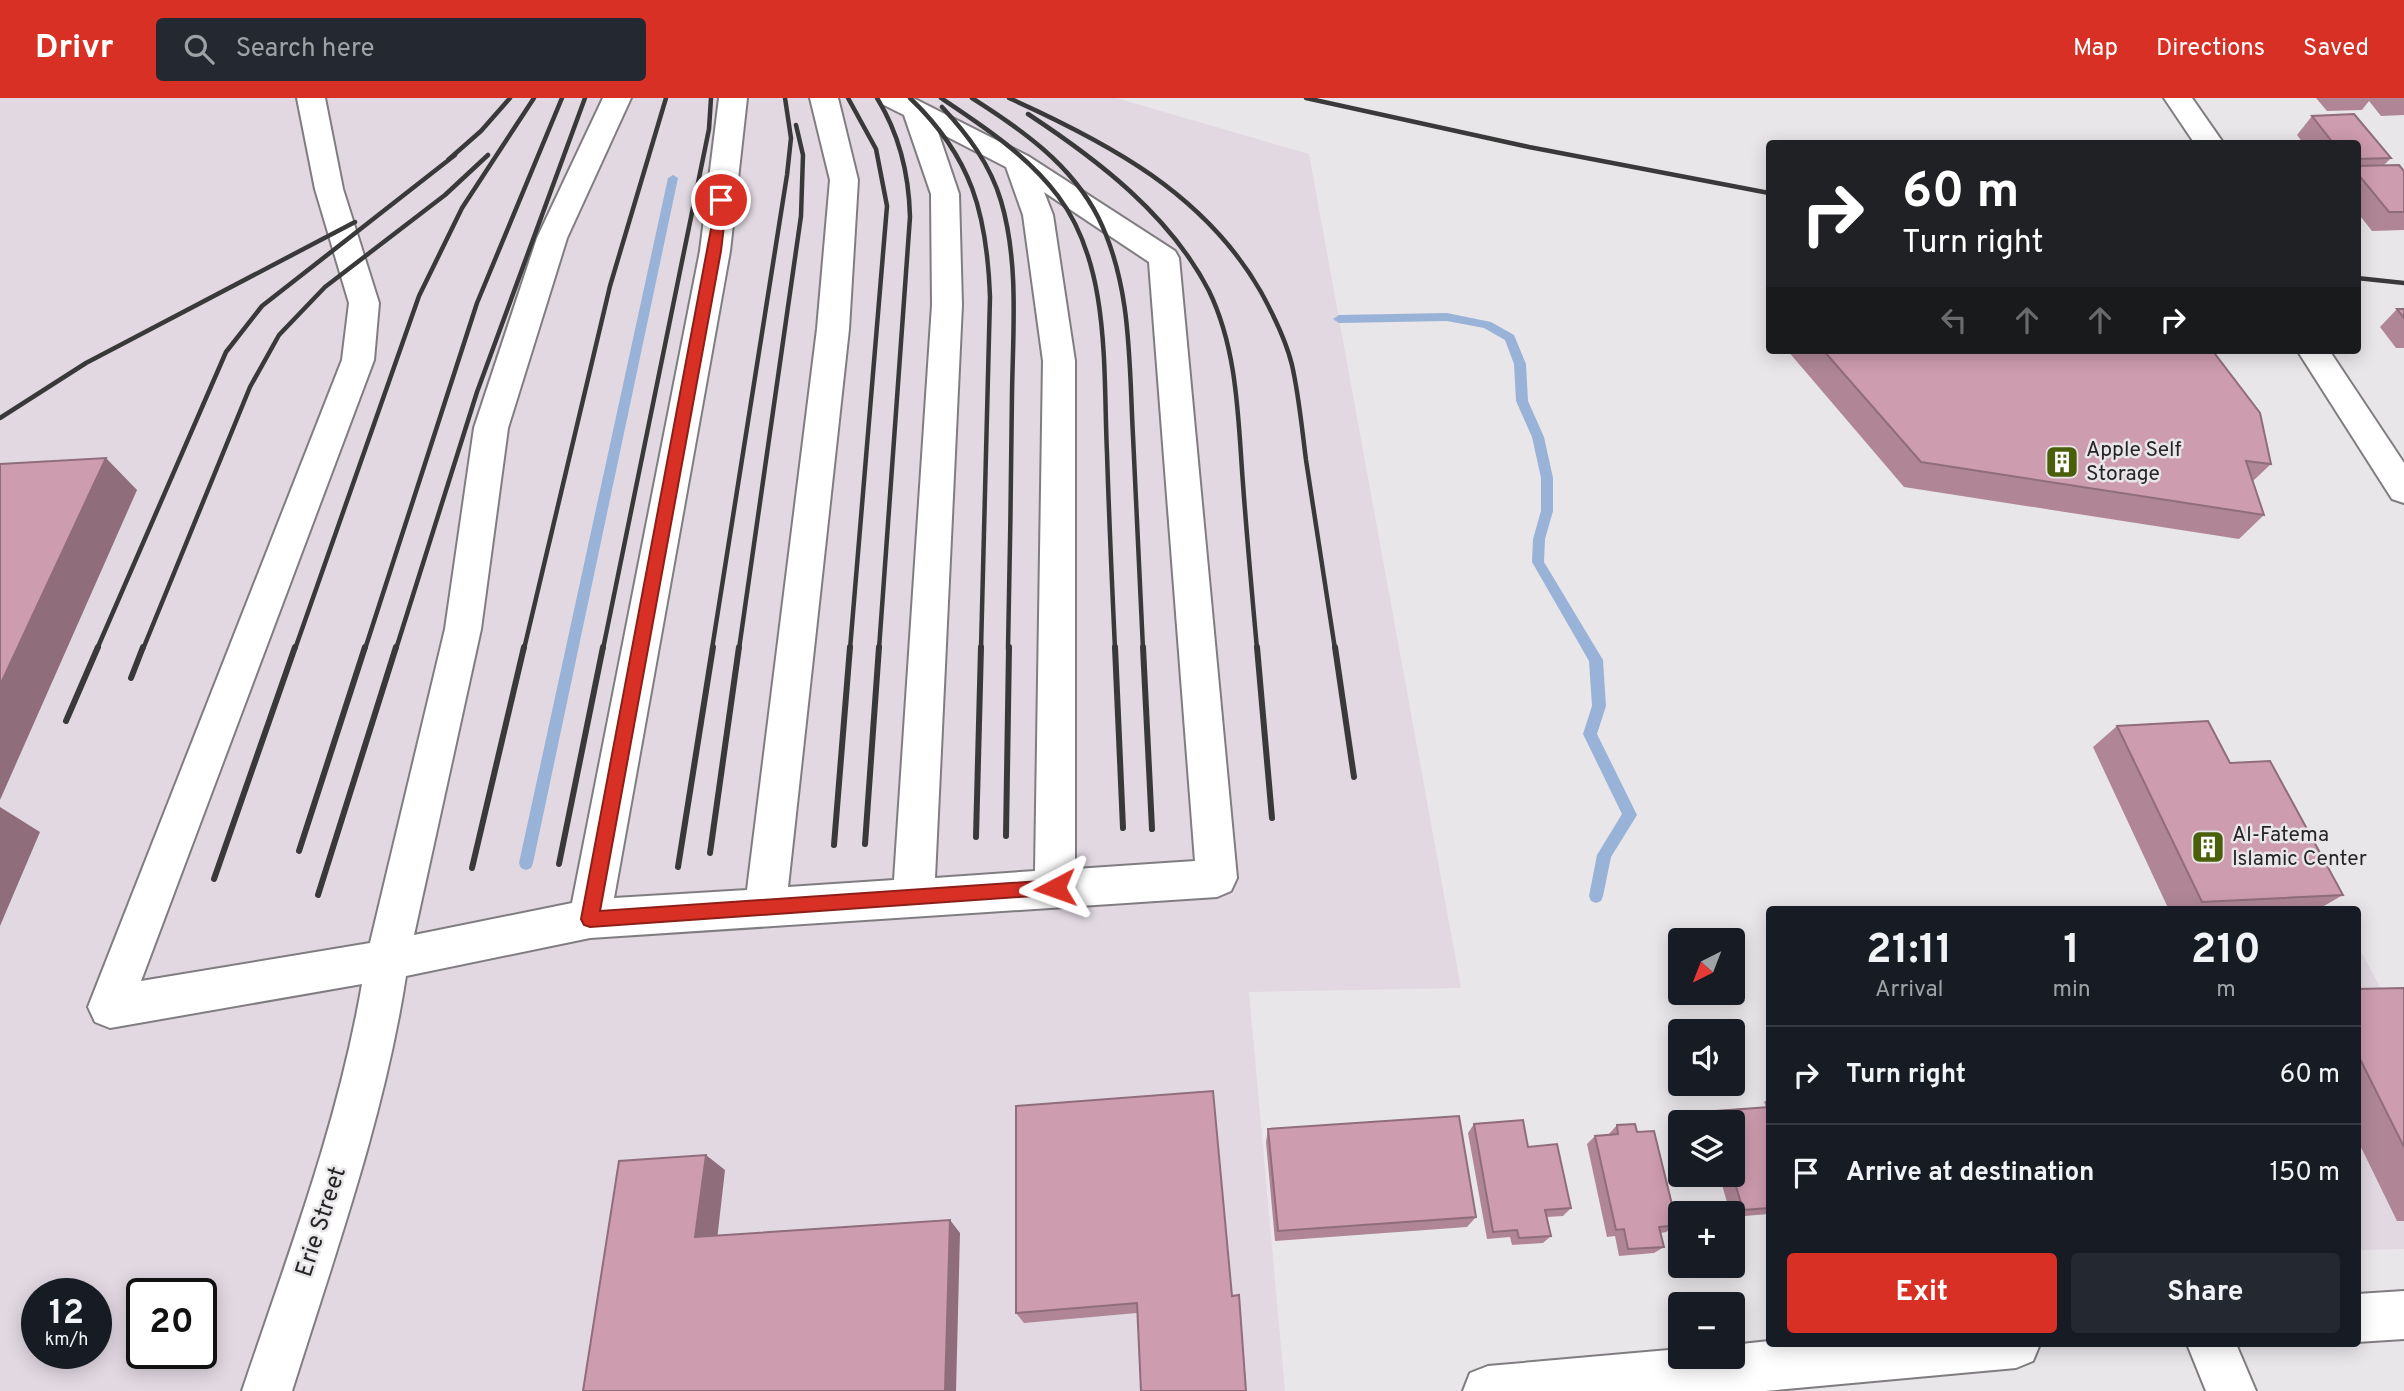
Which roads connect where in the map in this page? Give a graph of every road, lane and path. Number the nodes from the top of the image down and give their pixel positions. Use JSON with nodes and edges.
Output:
{"nodes":[{"id":1,"x":311,"y":98,"type":"edge"},
{"id":2,"x":617,"y":98,"type":"edge"},
{"id":3,"x":733,"y":98,"type":"edge"},
{"id":4,"x":824,"y":98,"type":"edge"},
{"id":5,"x":2178,"y":98,"type":"edge"},
{"id":6,"x":904,"y":104,"type":"edge"},
{"id":7,"x":2207,"y":140,"type":"edge"},
{"id":8,"x":1018,"y":162,"type":"junction"},
{"id":9,"x":2316,"y":354,"type":"edge"},
{"id":10,"x":2404,"y":490,"type":"edge"},
{"id":11,"x":1055,"y":888,"type":"junction"},
{"id":12,"x":913,"y":898,"type":"junction"},
{"id":13,"x":765,"y":907,"type":"junction"},
{"id":14,"x":590,"y":919,"type":"junction"},
{"id":15,"x":387,"y":960,"type":"junction"},
{"id":16,"x":2404,"y":1315,"type":"edge"},
{"id":17,"x":2361,"y":1318,"type":"edge"},
{"id":18,"x":1982,"y":1347,"type":"edge"},
{"id":19,"x":2212,"y":1347,"type":"edge"},
{"id":20,"x":267,"y":1391,"type":"edge"},
{"id":21,"x":1488,"y":1391,"type":"edge"},
{"id":22,"x":2231,"y":1391,"type":"edge"}],
"edges":[{"from":1,"to":15,"type":"street"},
{"from":2,"to":15,"type":"street","name":"Erie Street"},
{"from":3,"to":14,"type":"street"},
{"from":4,"to":13,"type":"street"},
{"from":5,"to":7,"type":"street"},
{"from":6,"to":8,"type":"street"},
{"from":6,"to":12,"type":"street"},
{"from":8,"to":11,"type":"street"},
{"from":8,"to":11,"type":"street"},
{"from":9,"to":10,"type":"street"},
{"from":11,"to":12,"type":"street"},
{"from":12,"to":13,"type":"street"},
{"from":13,"to":14,"type":"street"},
{"from":14,"to":15,"type":"street"},
{"from":15,"to":20,"type":"street","name":"Erie Street"},
{"from":16,"to":17,"type":"street"},
{"from":18,"to":21,"type":"street"},
{"from":19,"to":22,"type":"street"}]}
